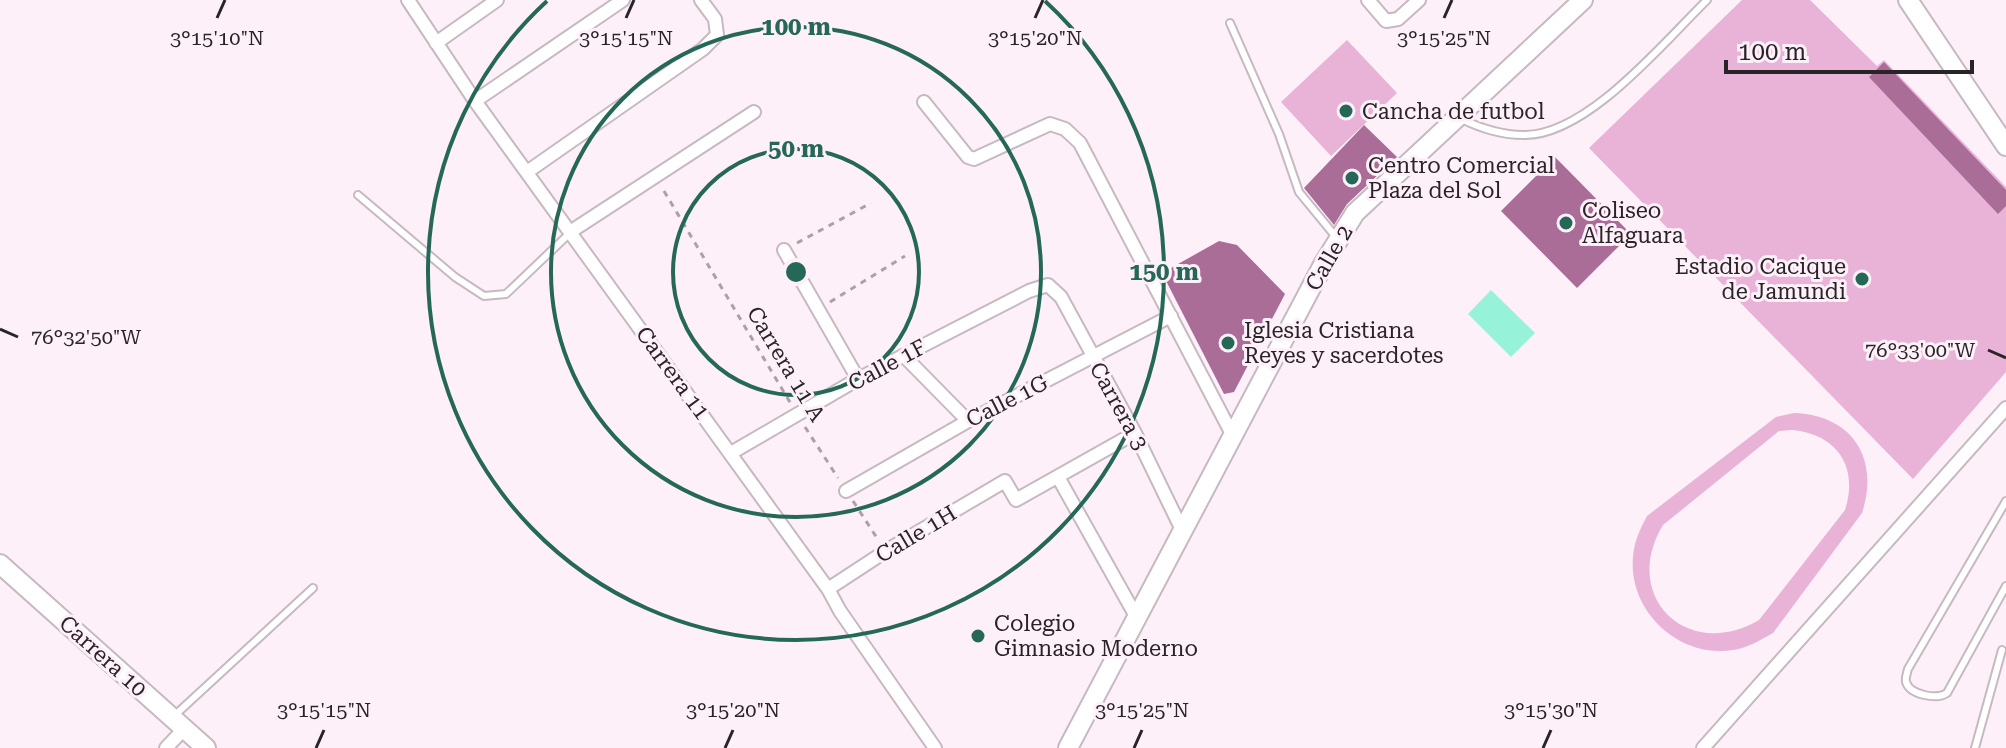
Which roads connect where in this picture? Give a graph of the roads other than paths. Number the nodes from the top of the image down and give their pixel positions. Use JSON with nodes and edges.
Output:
{"nodes":[{"id":1,"x":408,"y":0,"type":"edge"},
{"id":2,"x":497,"y":0,"type":"edge"},
{"id":3,"x":623,"y":0,"type":"edge"},
{"id":4,"x":701,"y":0,"type":"edge"},
{"id":5,"x":1368,"y":0,"type":"edge"},
{"id":6,"x":1419,"y":0,"type":"edge"},
{"id":7,"x":1583,"y":0,"type":"edge"},
{"id":8,"x":1707,"y":0,"type":"edge"},
{"id":9,"x":1908,"y":0,"type":"edge"},
{"id":10,"x":1230,"y":23,"type":"dead end"},
{"id":11,"x":436,"y":43,"type":"junction"},
{"id":12,"x":475,"y":101,"type":"junction"},
{"id":13,"x":924,"y":102,"type":"dead end"},
{"id":14,"x":754,"y":112,"type":"dead end"},
{"id":15,"x":1457,"y":117,"type":"junction"},
{"id":16,"x":2006,"y":146,"type":"edge"},
{"id":17,"x":527,"y":172,"type":"junction"},
{"id":18,"x":358,"y":195,"type":"dead end"},
{"id":19,"x":570,"y":232,"type":"junction"},
{"id":20,"x":1338,"y":241,"type":"junction"},
{"id":21,"x":784,"y":250,"type":"road end"},
{"id":22,"x":1048,"y":285,"type":"joint"},
{"id":23,"x":1171,"y":316,"type":"junction"},
{"id":24,"x":904,"y":356,"type":"junction"},
{"id":25,"x":1092,"y":357,"type":"junction"},
{"id":26,"x":858,"y":379,"type":"junction"},
{"id":27,"x":2006,"y":408,"type":"edge"},
{"id":28,"x":968,"y":421,"type":"junction"},
{"id":29,"x":1135,"y":433,"type":"junction"},
{"id":30,"x":1233,"y":436,"type":"junction"},
{"id":31,"x":731,"y":453,"type":"junction"},
{"id":32,"x":1058,"y":477,"type":"junction"},
{"id":33,"x":846,"y":491,"type":"road end"},
{"id":34,"x":2006,"y":501,"type":"edge"},
{"id":35,"x":1183,"y":532,"type":"junction"},
{"id":36,"x":0,"y":564,"type":"edge"},
{"id":37,"x":2006,"y":586,"type":"edge"},
{"id":38,"x":313,"y":588,"type":"dead end"},
{"id":39,"x":828,"y":589,"type":"junction"},
{"id":40,"x":1137,"y":618,"type":"junction"},
{"id":41,"x":2002,"y":650,"type":"dead end"},
{"id":42,"x":178,"y":723,"type":"junction"},
{"id":43,"x":166,"y":748,"type":"edge"},
{"id":44,"x":206,"y":748,"type":"edge"},
{"id":45,"x":935,"y":748,"type":"edge"},
{"id":46,"x":1068,"y":748,"type":"edge"},
{"id":47,"x":1703,"y":748,"type":"edge"},
{"id":48,"x":1975,"y":748,"type":"edge"}],
"edges":[{"from":1,"to":11,"type":"street","name":"Carrera 11"},
{"from":2,"to":11,"type":"street"},
{"from":3,"to":12,"type":"street"},
{"from":4,"to":17,"type":"street"},
{"from":5,"to":6,"type":"street"},
{"from":7,"to":15,"type":"main road","name":"Calle 2"},
{"from":8,"to":15,"type":"lane"},
{"from":9,"to":16,"type":"main road"},
{"from":10,"to":20,"type":"lane"},
{"from":11,"to":12,"type":"street","name":"Carrera 11"},
{"from":12,"to":17,"type":"street","name":"Carrera 11"},
{"from":13,"to":23,"type":"street"},
{"from":14,"to":19,"type":"street"},
{"from":15,"to":20,"type":"main road","name":"Calle 2"},
{"from":17,"to":19,"type":"street","name":"Carrera 11"},
{"from":18,"to":19,"type":"lane"},
{"from":19,"to":31,"type":"street","name":"Carrera 11"},
{"from":20,"to":30,"type":"main road","name":"Calle 2"},
{"from":21,"to":26,"type":"street"},
{"from":22,"to":24,"type":"street","name":"Calle 1F"},
{"from":22,"to":25,"type":"street","name":"Carrera 3"},
{"from":23,"to":25,"type":"street","name":"Calle 1G"},
{"from":23,"to":30,"type":"street"},
{"from":24,"to":26,"type":"street","name":"Calle 1F"},
{"from":24,"to":28,"type":"street"},
{"from":25,"to":28,"type":"street","name":"Calle 1G"},
{"from":25,"to":29,"type":"street","name":"Carrera 3"},
{"from":26,"to":31,"type":"street","name":"Calle 1F"},
{"from":27,"to":47,"type":"street"},
{"from":28,"to":33,"type":"street","name":"Calle 1G"},
{"from":29,"to":32,"type":"street"},
{"from":29,"to":35,"type":"street","name":"Carrera 3"},
{"from":30,"to":35,"type":"main road","name":"Calle 2"},
{"from":31,"to":39,"type":"street","name":"Carrera 11"},
{"from":32,"to":39,"type":"street","name":"Calle 1H"},
{"from":32,"to":40,"type":"street"},
{"from":34,"to":37,"type":"lane"},
{"from":35,"to":40,"type":"main road","name":"Calle 2"},
{"from":36,"to":42,"type":"main road","name":"Carrera 10"},
{"from":38,"to":42,"type":"lane"},
{"from":39,"to":45,"type":"street","name":"Carrera 11"},
{"from":40,"to":46,"type":"main road","name":"Calle 2"},
{"from":41,"to":48,"type":"lane"},
{"from":42,"to":43,"type":"street"},
{"from":42,"to":44,"type":"main road","name":"Carrera 10"}]}
